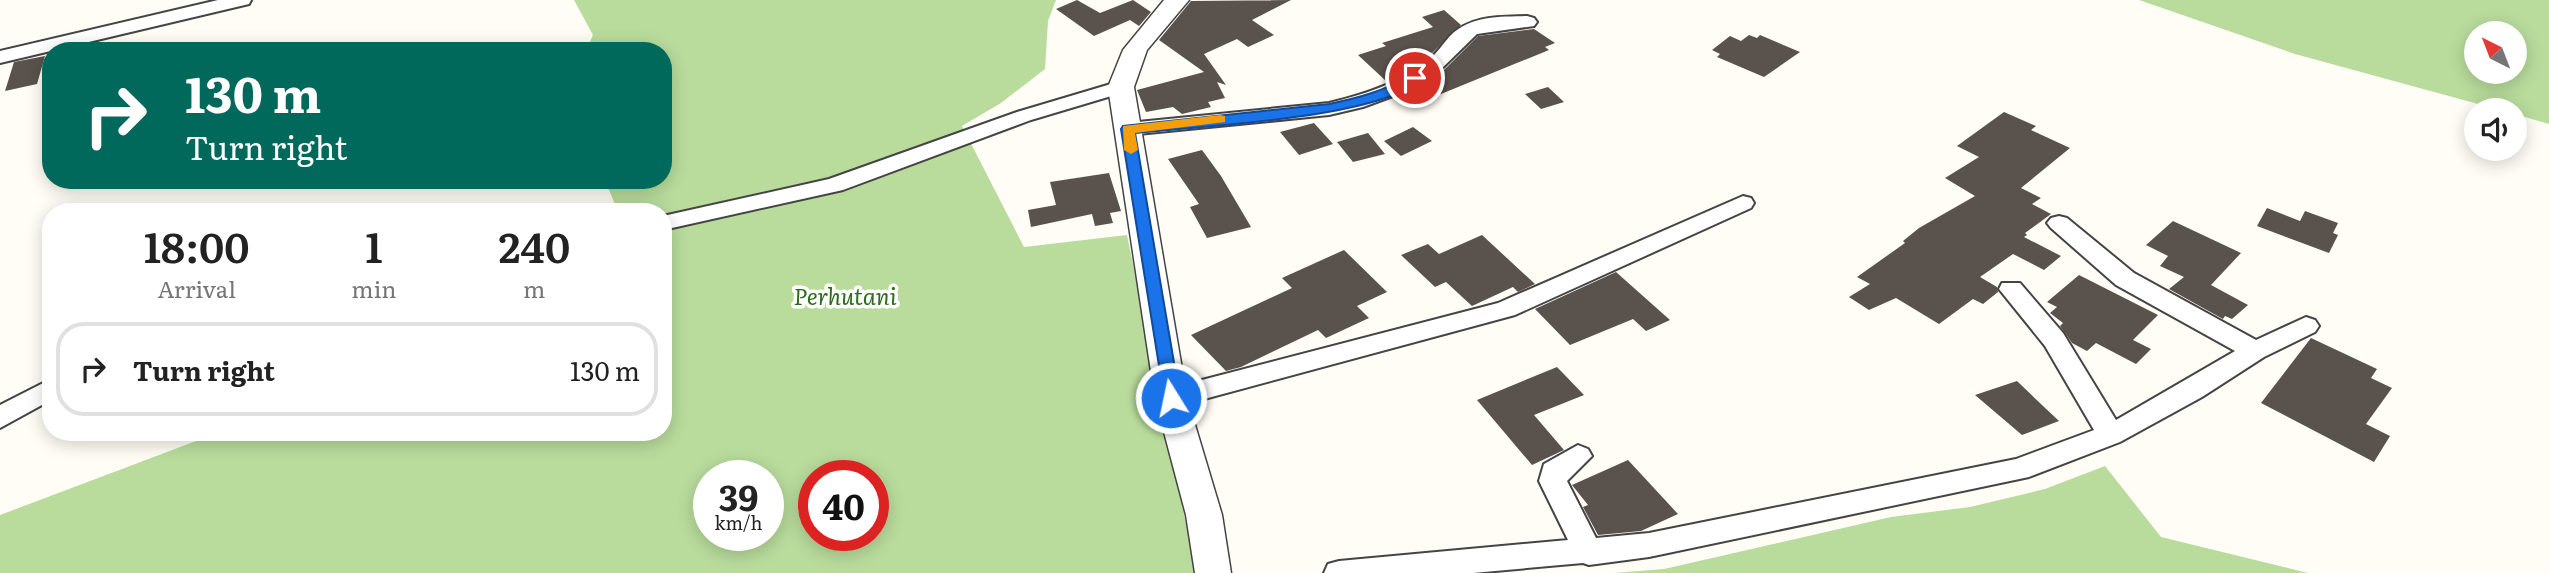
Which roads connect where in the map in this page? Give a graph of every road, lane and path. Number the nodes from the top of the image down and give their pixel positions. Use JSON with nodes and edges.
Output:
{"nodes":[{"id":1,"x":242,"y":0,"type":"edge"},
{"id":2,"x":1177,"y":0,"type":"edge"},
{"id":3,"x":1527,"y":22,"type":"dead end"},
{"id":4,"x":64,"y":42,"type":"edge"},
{"id":5,"x":42,"y":47,"type":"edge"},
{"id":6,"x":0,"y":57,"type":"edge"},
{"id":7,"x":1121,"y":87,"type":"junction"},
{"id":8,"x":1128,"y":129,"type":"junction"},
{"id":9,"x":1743,"y":203,"type":"dead end"},
{"id":10,"x":672,"y":221,"type":"edge"},
{"id":11,"x":2059,"y":223,"type":"dead end"},
{"id":12,"x":2011,"y":289,"type":"dead end"},
{"id":13,"x":2306,"y":326,"type":"dead end"},
{"id":14,"x":2255,"y":351,"type":"junction"},
{"id":15,"x":42,"y":393,"type":"edge"},
{"id":16,"x":1171,"y":398,"type":"junction"},
{"id":17,"x":0,"y":418,"type":"edge"},
{"id":18,"x":2110,"y":435,"type":"junction"},
{"id":19,"x":1578,"y":456,"type":"dead end"},
{"id":20,"x":1589,"y":553,"type":"junction"},
{"id":21,"x":1213,"y":573,"type":"edge"},
{"id":22,"x":1339,"y":573,"type":"edge"}],
"edges":[{"from":1,"to":4,"type":"street"},
{"from":2,"to":7,"type":"street"},
{"from":3,"to":8,"type":"street"},
{"from":5,"to":6,"type":"street"},
{"from":7,"to":8,"type":"street"},
{"from":7,"to":10,"type":"street"},
{"from":8,"to":16,"type":"street"},
{"from":9,"to":16,"type":"street"},
{"from":11,"to":14,"type":"street"},
{"from":12,"to":18,"type":"street"},
{"from":13,"to":14,"type":"street"},
{"from":14,"to":18,"type":"street"},
{"from":15,"to":17,"type":"street"},
{"from":16,"to":21,"type":"street"},
{"from":18,"to":20,"type":"street"},
{"from":19,"to":20,"type":"street"},
{"from":20,"to":22,"type":"street"}]}
